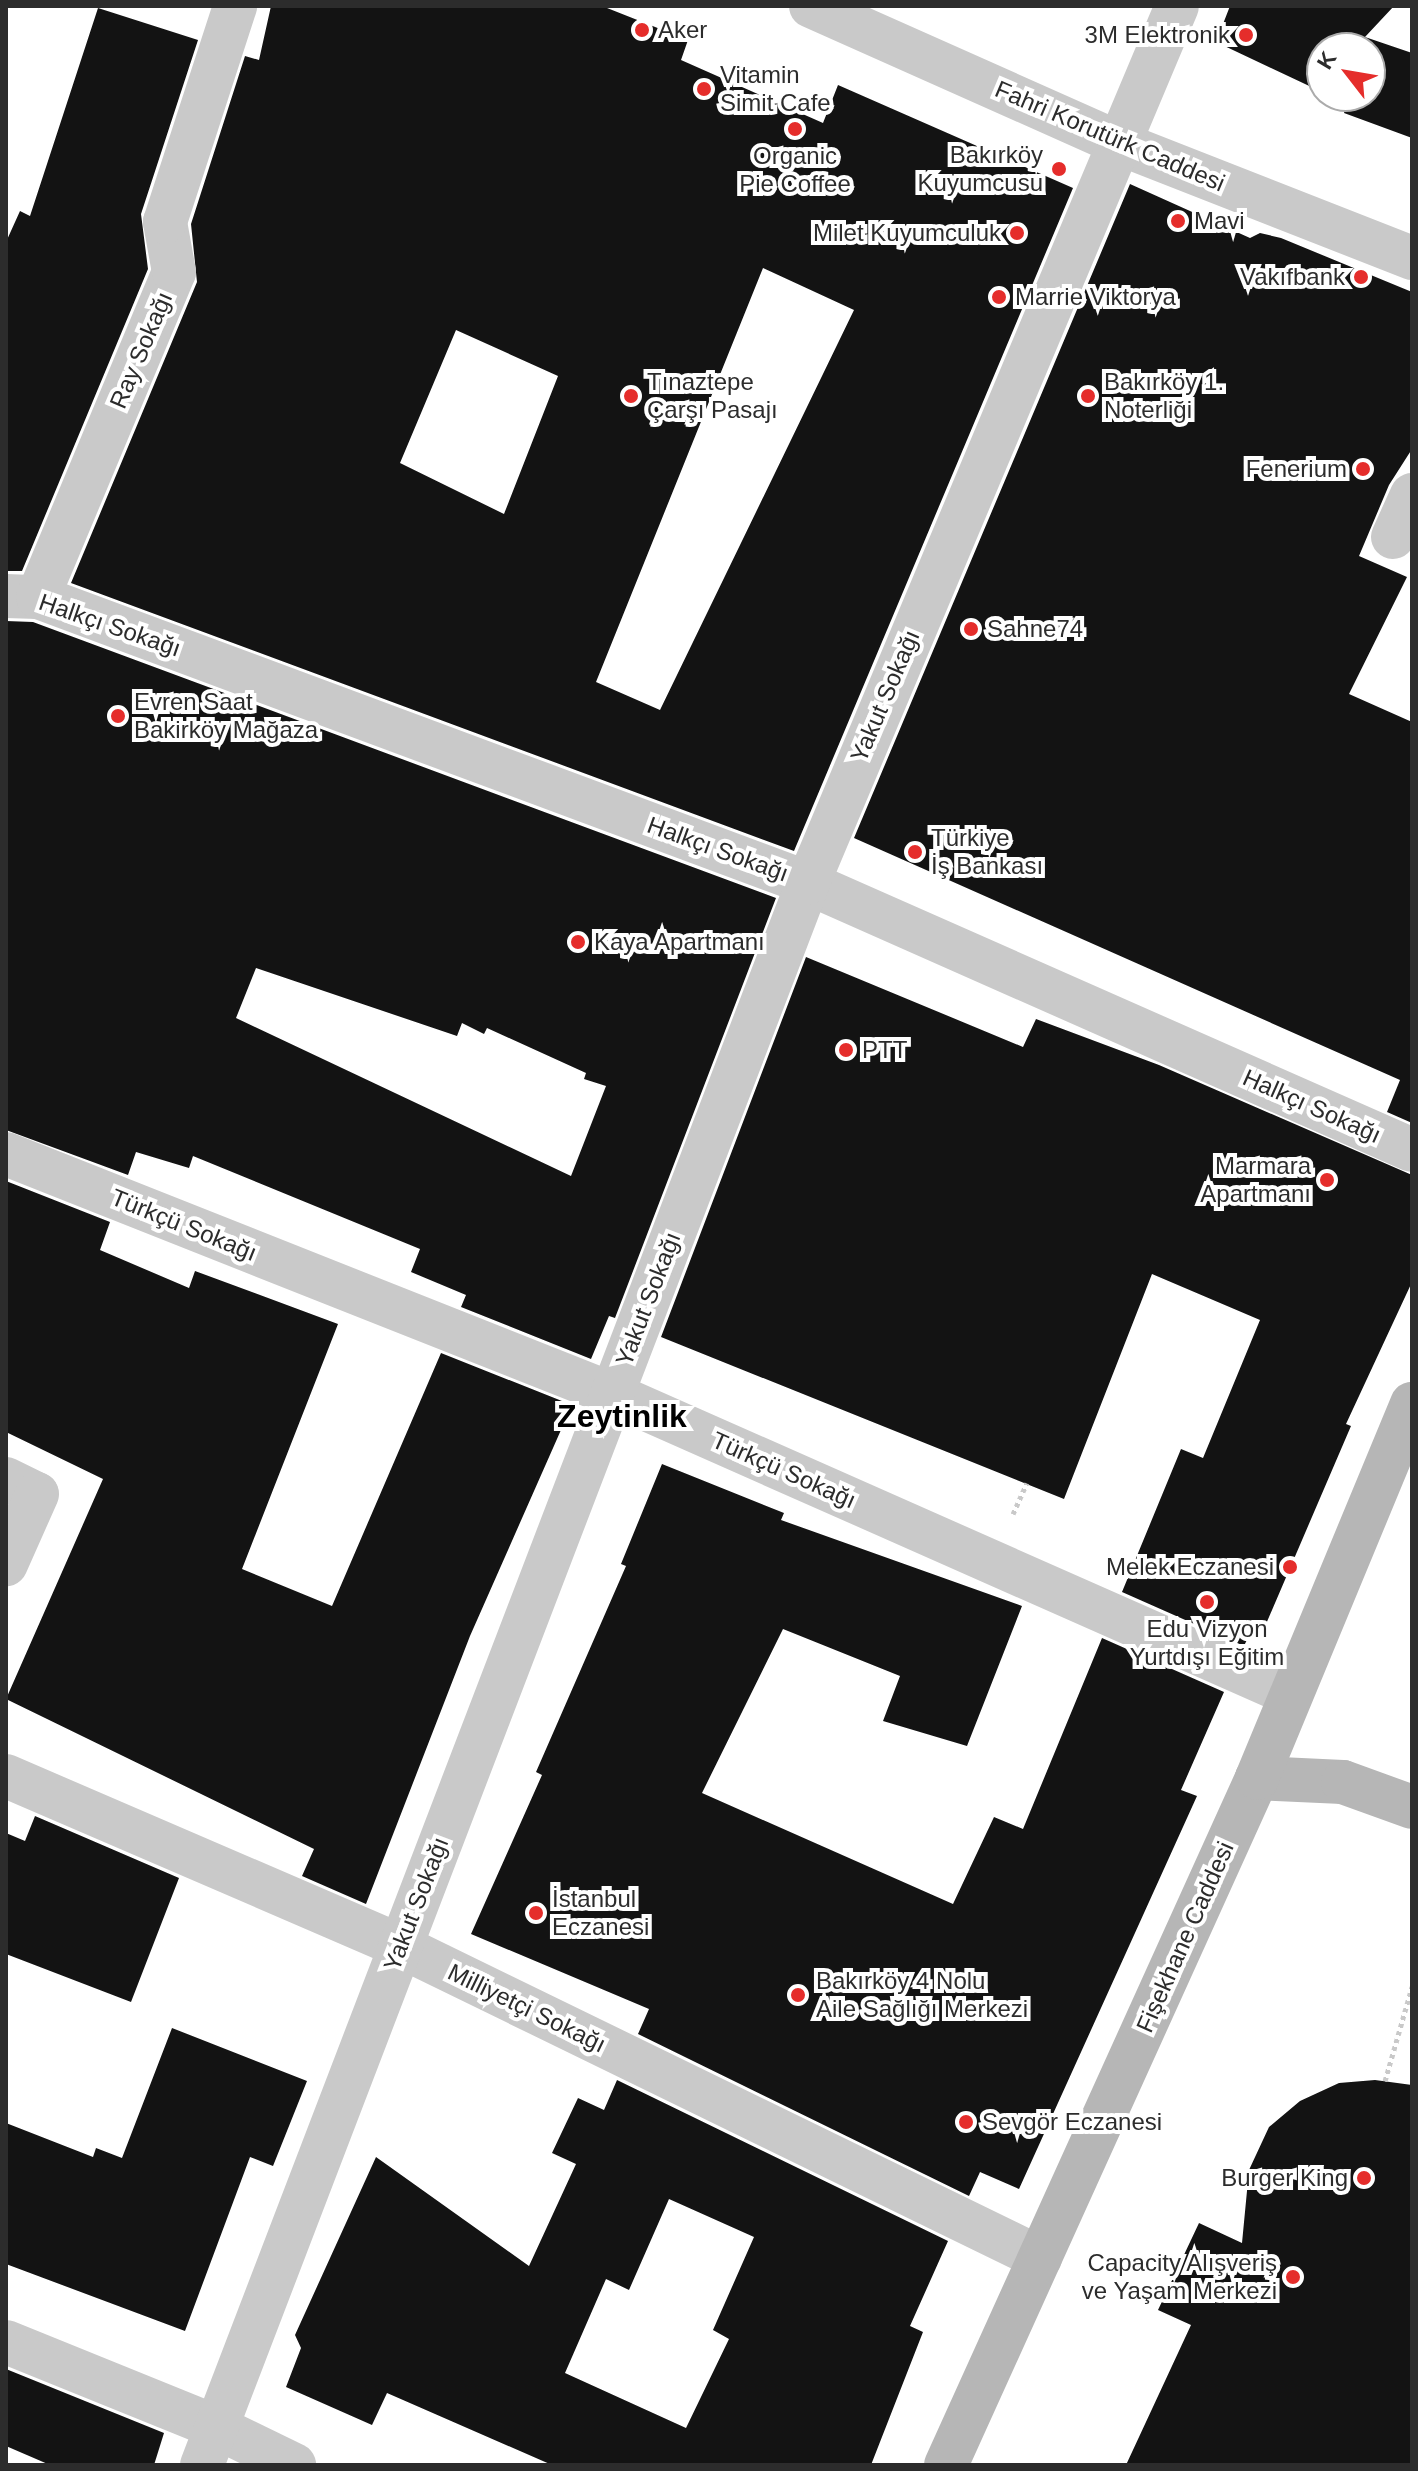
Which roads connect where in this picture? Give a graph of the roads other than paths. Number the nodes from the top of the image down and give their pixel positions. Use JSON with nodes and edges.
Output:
{"nodes":[{"id":1,"x":235,"y":6,"type":"edge"},
{"id":2,"x":811,"y":6,"type":"edge"},
{"id":3,"x":1177,"y":6,"type":"edge"},
{"id":4,"x":1116,"y":142,"type":"junction"},
{"id":5,"x":1412,"y":258,"type":"edge"},
{"id":6,"x":1412,"y":495,"type":"edge"},
{"id":7,"x":1393,"y":537,"type":"dead end"},
{"id":8,"x":22,"y":596,"type":"edge"},
{"id":9,"x":808,"y":883,"type":"junction"},
{"id":10,"x":1412,"y":1150,"type":"edge"},
{"id":11,"x":6,"y":1154,"type":"edge"},
{"id":12,"x":612,"y":1394,"type":"junction"},
{"id":13,"x":1412,"y":1404,"type":"edge"},
{"id":14,"x":6,"y":1479,"type":"edge"},
{"id":15,"x":6,"y":1564,"type":"edge"},
{"id":16,"x":1288,"y":1693,"type":"junction"},
{"id":17,"x":6,"y":1776,"type":"edge"},
{"id":18,"x":1257,"y":1778,"type":"junction"},
{"id":19,"x":1412,"y":1807,"type":"edge"},
{"id":20,"x":400,"y":1946,"type":"junction"},
{"id":21,"x":1040,"y":2258,"type":"junction"},
{"id":22,"x":6,"y":2342,"type":"edge"},
{"id":23,"x":209,"y":2446,"type":"edge"},
{"id":24,"x":294,"y":2465,"type":"edge"},
{"id":25,"x":946,"y":2465,"type":"edge"}],
"edges":[{"from":1,"to":8,"type":"street","name":"Ray Sokağı"},
{"from":2,"to":4,"type":"street","name":"Fahri Korutürk Caddesi"},
{"from":3,"to":4,"type":"street","name":"Yakut Sokağı"},
{"from":4,"to":5,"type":"street","name":"Fahri Korutürk Caddesi"},
{"from":4,"to":9,"type":"street","name":"Yakut Sokağı"},
{"from":6,"to":7,"type":"street"},
{"from":8,"to":9,"type":"street","name":"Halkçı Sokağı"},
{"from":9,"to":10,"type":"street","name":"Halkçı Sokağı"},
{"from":9,"to":12,"type":"street","name":"Yakut Sokağı"},
{"from":11,"to":12,"type":"street","name":"Türkçü Sokağı"},
{"from":12,"to":16,"type":"street","name":"Türkçü Sokağı"},
{"from":12,"to":20,"type":"street","name":"Yakut Sokağı"},
{"from":13,"to":16,"type":"main road","name":"Fişekhane Caddesi"},
{"from":14,"to":15,"type":"street"},
{"from":16,"to":18,"type":"main road","name":"Fişekhane Caddesi"},
{"from":17,"to":20,"type":"street","name":"Milliyetçi Sokağı"},
{"from":18,"to":19,"type":"main road"},
{"from":18,"to":21,"type":"main road","name":"Fişekhane Caddesi"},
{"from":20,"to":21,"type":"street","name":"Milliyetçi Sokağı"},
{"from":20,"to":23,"type":"street","name":"Yakut Sokağı"},
{"from":21,"to":25,"type":"main road","name":"Fişekhane Caddesi"},
{"from":22,"to":23,"type":"street"},
{"from":23,"to":24,"type":"street"}]}
